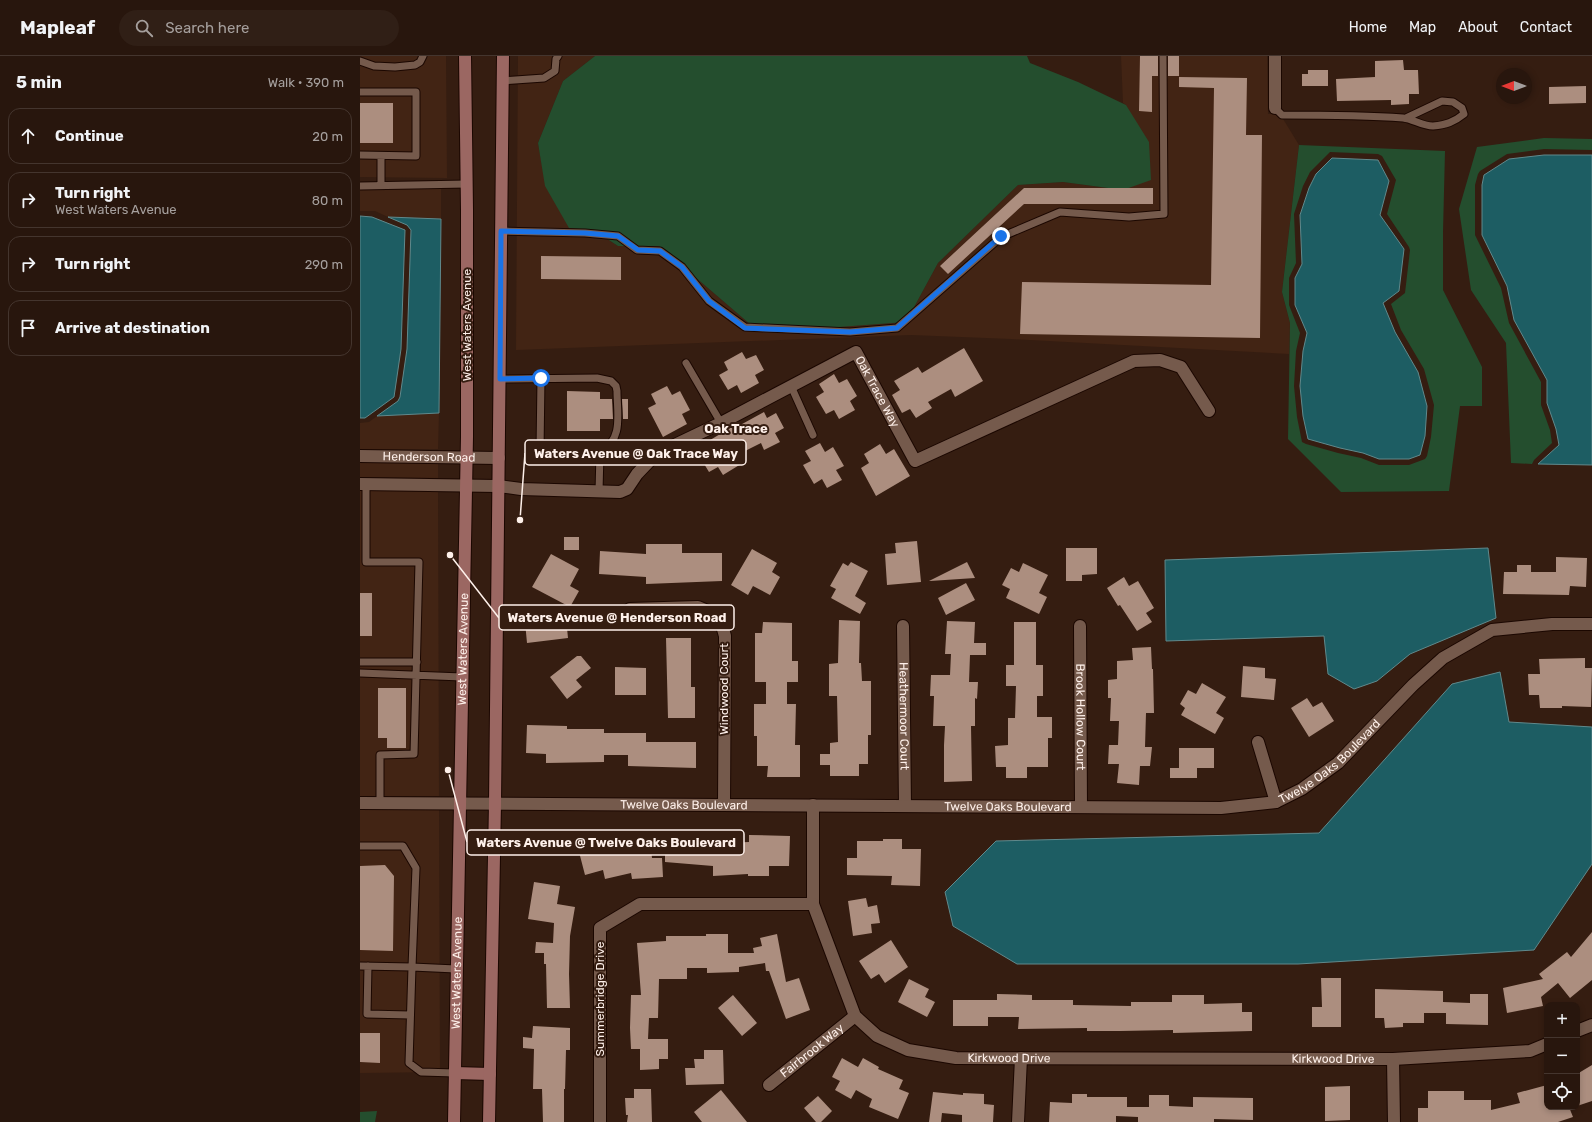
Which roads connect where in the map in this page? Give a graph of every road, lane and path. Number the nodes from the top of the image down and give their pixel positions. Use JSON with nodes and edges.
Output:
{"nodes":[{"id":1,"x":423,"y":56,"type":"edge"},
{"id":2,"x":465,"y":56,"type":"edge"},
{"id":3,"x":503,"y":56,"type":"edge"},
{"id":4,"x":1163,"y":56,"type":"edge"},
{"id":5,"x":1275,"y":56,"type":"edge"},
{"id":6,"x":556,"y":57,"type":"edge"},
{"id":7,"x":360,"y":61,"type":"edge"},
{"id":8,"x":502,"y":81,"type":"junction"},
{"id":9,"x":360,"y":92,"type":"edge"},
{"id":10,"x":1275,"y":108,"type":"joint"},
{"id":11,"x":1406,"y":118,"type":"junction"},
{"id":12,"x":360,"y":156,"type":"edge"},
{"id":13,"x":381,"y":156,"type":"junction"},
{"id":14,"x":467,"y":184,"type":"junction"},
{"id":15,"x":381,"y":185,"type":"junction"},
{"id":16,"x":360,"y":186,"type":"edge"},
{"id":17,"x":501,"y":231,"type":"junction"},
{"id":18,"x":686,"y":363,"type":"dead end"},
{"id":19,"x":541,"y":378,"type":"junction"},
{"id":20,"x":500,"y":379,"type":"junction"},
{"id":21,"x":792,"y":386,"type":"junction"},
{"id":22,"x":1209,"y":411,"type":"dead end"},
{"id":23,"x":721,"y":423,"type":"junction"},
{"id":24,"x":813,"y":435,"type":"dead end"},
{"id":25,"x":600,"y":452,"type":"junction"},
{"id":26,"x":360,"y":456,"type":"edge"},
{"id":27,"x":467,"y":456,"type":"junction"},
{"id":28,"x":498,"y":458,"type":"junction"},
{"id":29,"x":363,"y":484,"type":"edge"},
{"id":30,"x":465,"y":485,"type":"junction"},
{"id":31,"x":498,"y":486,"type":"junction"},
{"id":32,"x":599,"y":492,"type":"junction"},
{"id":33,"x":363,"y":562,"type":"edge"},
{"id":34,"x":610,"y":623,"type":"dead end"},
{"id":35,"x":1592,"y":624,"type":"edge"},
{"id":36,"x":903,"y":626,"type":"dead end"},
{"id":37,"x":1080,"y":626,"type":"dead end"},
{"id":38,"x":360,"y":662,"type":"edge"},
{"id":39,"x":417,"y":662,"type":"junction"},
{"id":40,"x":360,"y":674,"type":"edge"},
{"id":41,"x":416,"y":675,"type":"junction"},
{"id":42,"x":462,"y":677,"type":"junction"},
{"id":43,"x":1258,"y":742,"type":"dead end"},
{"id":44,"x":1276,"y":802,"type":"junction"},
{"id":45,"x":360,"y":803,"type":"edge"},
{"id":46,"x":380,"y":803,"type":"junction"},
{"id":47,"x":459,"y":803,"type":"junction"},
{"id":48,"x":495,"y":803,"type":"junction"},
{"id":49,"x":724,"y":805,"type":"junction"},
{"id":50,"x":813,"y":805,"type":"junction"},
{"id":51,"x":905,"y":806,"type":"junction"},
{"id":52,"x":1081,"y":807,"type":"junction"},
{"id":53,"x":360,"y":846,"type":"edge"},
{"id":54,"x":813,"y":904,"type":"junction"},
{"id":55,"x":364,"y":966,"type":"edge"},
{"id":56,"x":412,"y":968,"type":"junction"},
{"id":57,"x":456,"y":969,"type":"junction"},
{"id":58,"x":410,"y":1015,"type":"junction"},
{"id":59,"x":855,"y":1016,"type":"junction"},
{"id":60,"x":1592,"y":1025,"type":"edge"},
{"id":61,"x":1580,"y":1030,"type":"edge"},
{"id":62,"x":1544,"y":1045,"type":"edge"},
{"id":63,"x":1021,"y":1058,"type":"junction"},
{"id":64,"x":1393,"y":1059,"type":"junction"},
{"id":65,"x":455,"y":1073,"type":"junction"},
{"id":66,"x":490,"y":1074,"type":"junction"},
{"id":67,"x":769,"y":1085,"type":"dead end"},
{"id":68,"x":454,"y":1122,"type":"edge"},
{"id":69,"x":489,"y":1122,"type":"edge"},
{"id":70,"x":600,"y":1122,"type":"edge"},
{"id":71,"x":1018,"y":1122,"type":"edge"},
{"id":72,"x":1394,"y":1122,"type":"edge"}],
"edges":[{"from":1,"to":7,"type":"lane"},
{"from":2,"to":14,"type":"main road","name":"West Waters Avenue"},
{"from":3,"to":8,"type":"main road"},
{"from":4,"to":17,"type":"lane"},
{"from":5,"to":10,"type":"street"},
{"from":6,"to":8,"type":"lane"},
{"from":8,"to":17,"type":"main road"},
{"from":9,"to":13,"type":"lane"},
{"from":10,"to":11,"type":"lane"},
{"from":11,"to":11,"type":"lane"},
{"from":12,"to":13,"type":"lane"},
{"from":13,"to":15,"type":"lane"},
{"from":14,"to":15,"type":"lane"},
{"from":14,"to":27,"type":"main road","name":"West Waters Avenue"},
{"from":15,"to":16,"type":"lane"},
{"from":17,"to":20,"type":"main road"},
{"from":18,"to":23,"type":"lane"},
{"from":19,"to":20,"type":"lane"},
{"from":19,"to":25,"type":"lane"},
{"from":19,"to":25,"type":"lane"},
{"from":20,"to":28,"type":"main road"},
{"from":21,"to":22,"type":"street","name":"Oak Trace Way"},
{"from":21,"to":23,"type":"street","name":"Oak Trace Way"},
{"from":21,"to":24,"type":"lane"},
{"from":23,"to":32,"type":"street","name":"Oak Trace Way"},
{"from":25,"to":32,"type":"lane"},
{"from":26,"to":27,"type":"street","name":"Henderson Road"},
{"from":27,"to":28,"type":"street","name":"Henderson Road"},
{"from":27,"to":30,"type":"main road","name":"West Waters Avenue"},
{"from":28,"to":31,"type":"main road"},
{"from":29,"to":30,"type":"street"},
{"from":29,"to":33,"type":"lane"},
{"from":30,"to":31,"type":"street"},
{"from":30,"to":42,"type":"main road","name":"West Waters Avenue"},
{"from":31,"to":32,"type":"street","name":"Oak Trace Way"},
{"from":31,"to":48,"type":"main road"},
{"from":33,"to":39,"type":"lane"},
{"from":34,"to":49,"type":"street","name":"Windwood Court"},
{"from":35,"to":44,"type":"street","name":"Twelve Oaks Boulevard"},
{"from":36,"to":51,"type":"street","name":"Heathermoor Court"},
{"from":37,"to":52,"type":"street","name":"Brook Hollow Court"},
{"from":38,"to":39,"type":"lane"},
{"from":39,"to":41,"type":"lane"},
{"from":40,"to":41,"type":"lane"},
{"from":41,"to":42,"type":"lane"},
{"from":41,"to":46,"type":"lane"},
{"from":42,"to":47,"type":"main road","name":"West Waters Avenue"},
{"from":43,"to":44,"type":"street"},
{"from":44,"to":52,"type":"street","name":"Twelve Oaks Boulevard"},
{"from":45,"to":46,"type":"street","name":"Twelve Oaks Boulevard"},
{"from":46,"to":47,"type":"street","name":"Twelve Oaks Boulevard"},
{"from":47,"to":48,"type":"street","name":"Twelve Oaks Boulevard"},
{"from":47,"to":57,"type":"main road","name":"West Waters Avenue"},
{"from":48,"to":49,"type":"street","name":"Twelve Oaks Boulevard"},
{"from":48,"to":66,"type":"main road"},
{"from":49,"to":50,"type":"street","name":"Twelve Oaks Boulevard"},
{"from":50,"to":51,"type":"street","name":"Twelve Oaks Boulevard"},
{"from":50,"to":54,"type":"street","name":"Kirkwood Drive"},
{"from":51,"to":52,"type":"street","name":"Twelve Oaks Boulevard"},
{"from":53,"to":56,"type":"lane"},
{"from":54,"to":59,"type":"street","name":"Kirkwood Drive"},
{"from":54,"to":70,"type":"street","name":"Summerbridge Drive"},
{"from":55,"to":56,"type":"lane"},
{"from":55,"to":58,"type":"lane"},
{"from":56,"to":57,"type":"lane"},
{"from":56,"to":58,"type":"lane"},
{"from":57,"to":65,"type":"main road","name":"West Waters Avenue"},
{"from":58,"to":65,"type":"lane"},
{"from":59,"to":63,"type":"street","name":"Kirkwood Drive"},
{"from":59,"to":67,"type":"street","name":"Fairbrook Way"},
{"from":60,"to":61,"type":"street"},
{"from":62,"to":64,"type":"street"},
{"from":63,"to":64,"type":"street","name":"Kirkwood Drive"},
{"from":63,"to":71,"type":"street"},
{"from":64,"to":72,"type":"street"},
{"from":65,"to":66,"type":"main road"},
{"from":65,"to":68,"type":"main road","name":"West Waters Avenue"},
{"from":66,"to":69,"type":"main road"}]}
